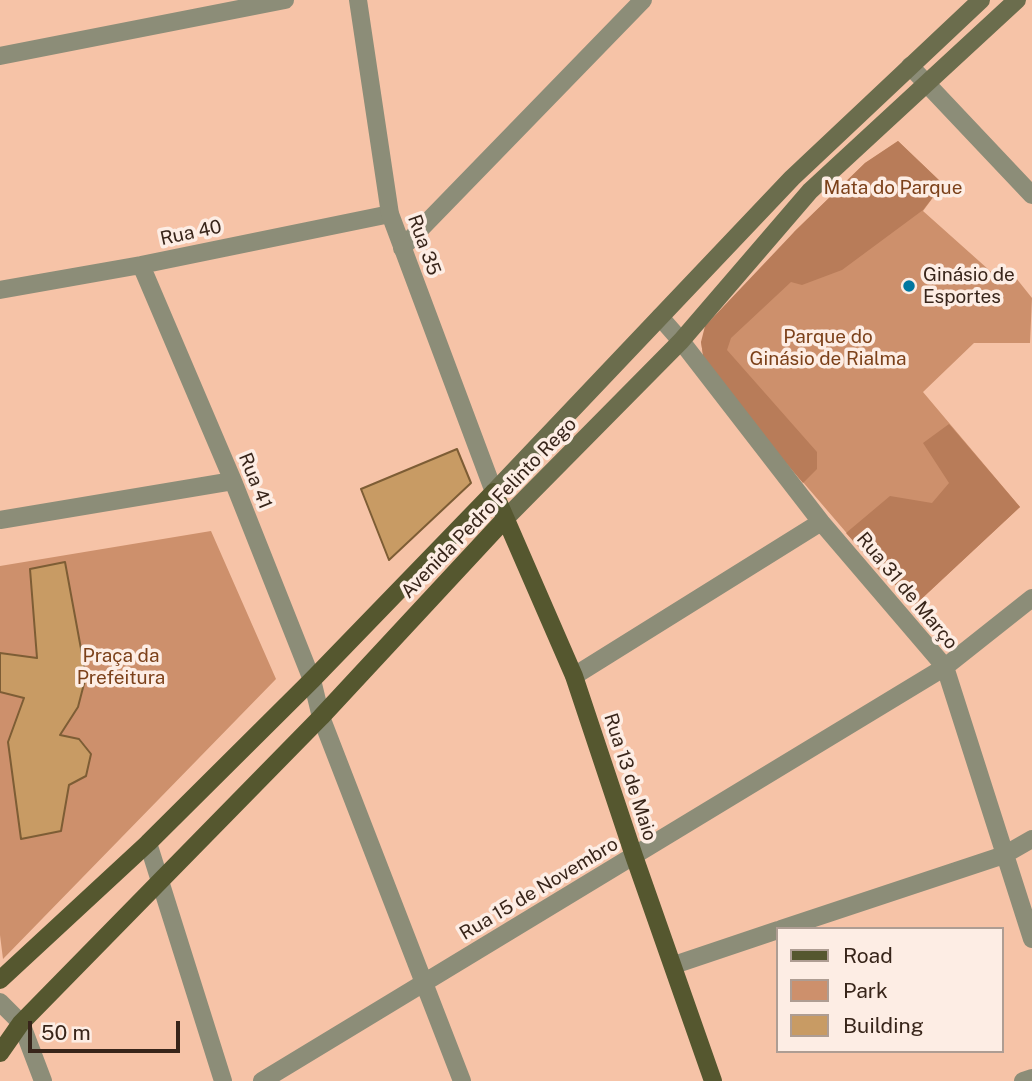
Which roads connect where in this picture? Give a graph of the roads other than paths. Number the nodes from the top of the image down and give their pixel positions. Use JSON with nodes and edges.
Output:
{"nodes":[{"id":1,"x":285,"y":0,"type":"edge"},
{"id":2,"x":358,"y":0,"type":"edge"},
{"id":3,"x":643,"y":0,"type":"edge"},
{"id":4,"x":981,"y":0,"type":"edge"},
{"id":5,"x":1017,"y":0,"type":"edge"},
{"id":6,"x":0,"y":55,"type":"edge"},
{"id":7,"x":910,"y":66,"type":"junction"},
{"id":8,"x":928,"y":85,"type":"junction"},
{"id":9,"x":1032,"y":195,"type":"edge"},
{"id":10,"x":390,"y":214,"type":"junction"},
{"id":11,"x":402,"y":248,"type":"junction"},
{"id":12,"x":141,"y":265,"type":"junction"},
{"id":13,"x":0,"y":290,"type":"edge"},
{"id":14,"x":660,"y":317,"type":"junction"},
{"id":15,"x":681,"y":341,"type":"junction"},
{"id":16,"x":233,"y":481,"type":"junction"},
{"id":17,"x":494,"y":492,"type":"junction"},
{"id":18,"x":0,"y":520,"type":"edge"},
{"id":19,"x":504,"y":520,"type":"junction"},
{"id":20,"x":821,"y":522,"type":"junction"},
{"id":21,"x":1032,"y":598,"type":"edge"},
{"id":22,"x":945,"y":667,"type":"junction"},
{"id":23,"x":574,"y":676,"type":"junction"},
{"id":24,"x":312,"y":680,"type":"junction"},
{"id":25,"x":321,"y":717,"type":"junction"},
{"id":26,"x":1032,"y":839,"type":"edge"},
{"id":27,"x":148,"y":843,"type":"junction"},
{"id":28,"x":1004,"y":855,"type":"junction"},
{"id":29,"x":634,"y":856,"type":"junction"},
{"id":30,"x":160,"y":881,"type":"junction"},
{"id":31,"x":786,"y":927,"type":"edge"},
{"id":32,"x":776,"y":930,"type":"edge"},
{"id":33,"x":1032,"y":939,"type":"edge"},
{"id":34,"x":674,"y":965,"type":"junction"},
{"id":35,"x":0,"y":980,"type":"edge"},
{"id":36,"x":425,"y":982,"type":"junction"},
{"id":37,"x":0,"y":1002,"type":"edge"},
{"id":38,"x":21,"y":1023,"type":"junction"},
{"id":39,"x":0,"y":1053,"type":"edge"},
{"id":40,"x":1032,"y":1078,"type":"edge"},
{"id":41,"x":43,"y":1081,"type":"edge"},
{"id":42,"x":223,"y":1081,"type":"edge"},
{"id":43,"x":262,"y":1081,"type":"edge"},
{"id":44,"x":462,"y":1081,"type":"edge"},
{"id":45,"x":713,"y":1081,"type":"edge"},
{"id":46,"x":1023,"y":1081,"type":"edge"}],
"edges":[{"from":1,"to":6,"type":"street"},
{"from":2,"to":10,"type":"street","name":"Rua 35"},
{"from":3,"to":11,"type":"street"},
{"from":4,"to":7,"type":"main road","name":"Avenida Pedro Felinto Rego"},
{"from":5,"to":8,"type":"main road","name":"Avenida Pedro Felinto Rego"},
{"from":7,"to":8,"type":"street"},
{"from":7,"to":14,"type":"main road","name":"Avenida Pedro Felinto Rego"},
{"from":8,"to":9,"type":"street"},
{"from":8,"to":15,"type":"main road","name":"Avenida Pedro Felinto Rego"},
{"from":10,"to":11,"type":"street","name":"Rua 35"},
{"from":10,"to":12,"type":"street","name":"Rua 40"},
{"from":11,"to":17,"type":"street","name":"Rua 35"},
{"from":12,"to":13,"type":"street","name":"Rua 40"},
{"from":12,"to":16,"type":"street","name":"Rua 41"},
{"from":14,"to":15,"type":"street","name":"Rua 31 de Março"},
{"from":14,"to":17,"type":"main road","name":"Avenida Pedro Felinto Rego"},
{"from":15,"to":19,"type":"main road","name":"Avenida Pedro Felinto Rego"},
{"from":15,"to":20,"type":"street","name":"Rua 31 de Março"},
{"from":16,"to":18,"type":"street"},
{"from":16,"to":24,"type":"street","name":"Rua 41"},
{"from":17,"to":19,"type":"main road","name":"Rua 13 de Maio"},
{"from":17,"to":24,"type":"main road","name":"Avenida Pedro Felinto Rego"},
{"from":19,"to":23,"type":"main road","name":"Rua 13 de Maio"},
{"from":19,"to":25,"type":"main road","name":"Avenida Pedro Felinto Rego"},
{"from":20,"to":22,"type":"street","name":"Rua 31 de Março"},
{"from":20,"to":23,"type":"street"},
{"from":21,"to":22,"type":"street","name":"Rua 15 de Novembro"},
{"from":22,"to":28,"type":"street","name":"Rua 31 de Março"},
{"from":22,"to":29,"type":"street","name":"Rua 15 de Novembro"},
{"from":23,"to":29,"type":"main road","name":"Rua 13 de Maio"},
{"from":24,"to":25,"type":"street","name":"Rua 41"},
{"from":24,"to":27,"type":"main road","name":"Avenida Pedro Felinto Rego"},
{"from":25,"to":30,"type":"main road","name":"Avenida Pedro Felinto Rego"},
{"from":25,"to":36,"type":"street","name":"Rua 41"},
{"from":26,"to":28,"type":"street"},
{"from":27,"to":30,"type":"street"},
{"from":27,"to":35,"type":"main road","name":"Avenida Pedro Felinto Rego"},
{"from":28,"to":31,"type":"street"},
{"from":28,"to":33,"type":"street","name":"Rua 31 de Março"},
{"from":29,"to":34,"type":"main road","name":"Rua 13 de Maio"},
{"from":29,"to":36,"type":"street","name":"Rua 15 de Novembro"},
{"from":30,"to":38,"type":"main road","name":"Avenida Pedro Felinto Rego"},
{"from":30,"to":42,"type":"street"},
{"from":32,"to":34,"type":"street"},
{"from":34,"to":45,"type":"main road","name":"Rua 13 de Maio"},
{"from":36,"to":43,"type":"street","name":"Rua 15 de Novembro"},
{"from":36,"to":44,"type":"street","name":"Rua 41"},
{"from":37,"to":38,"type":"street"},
{"from":38,"to":39,"type":"main road","name":"Avenida Pedro Felinto Rego"},
{"from":38,"to":41,"type":"street"},
{"from":40,"to":46,"type":"street"}]}
